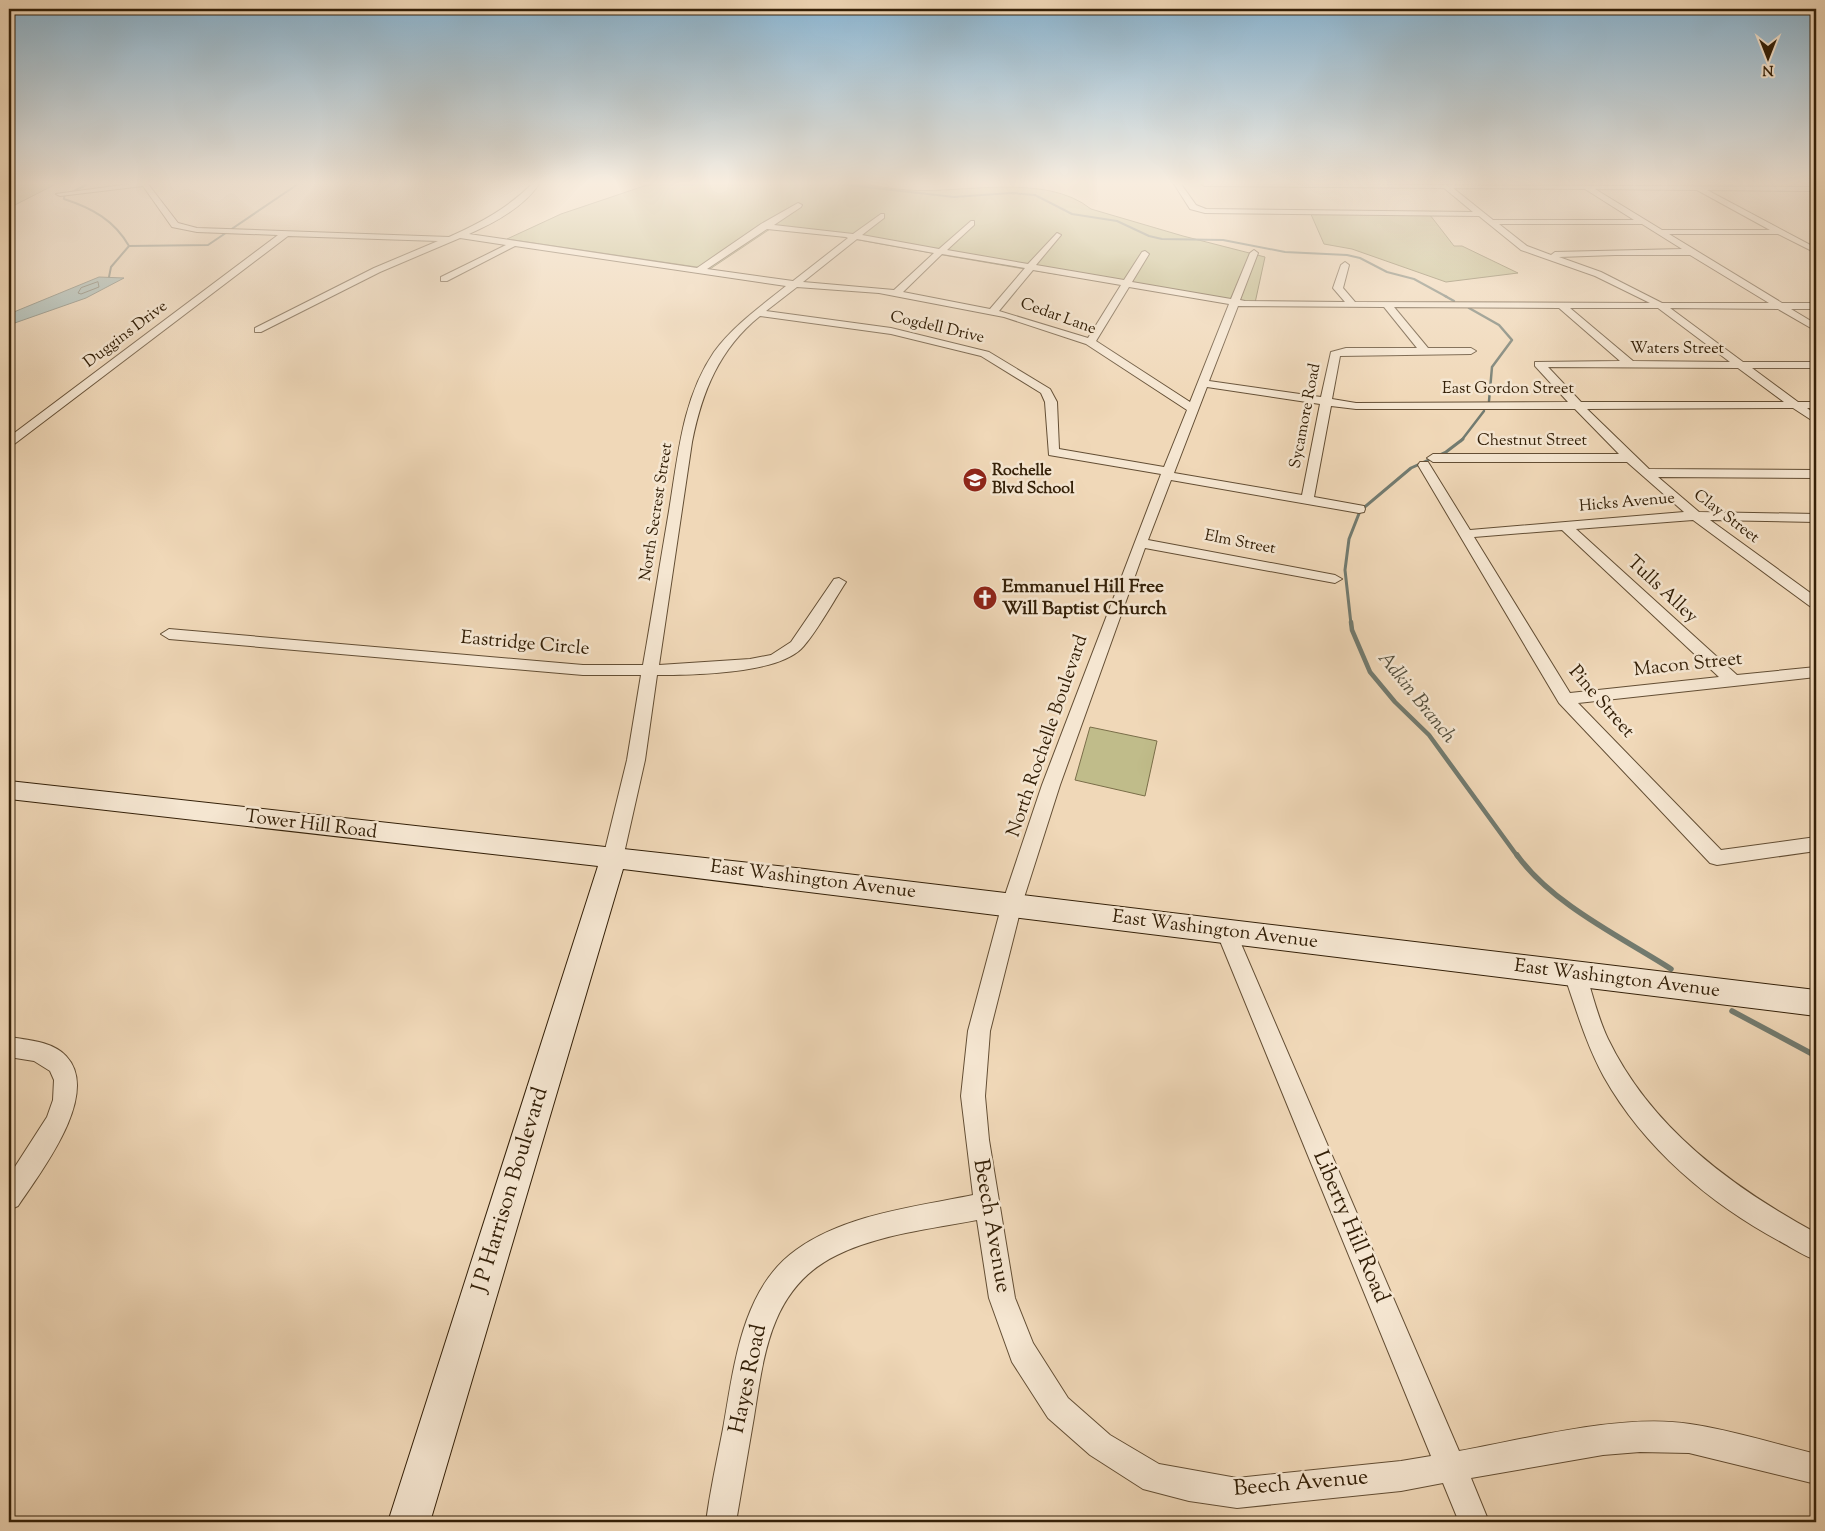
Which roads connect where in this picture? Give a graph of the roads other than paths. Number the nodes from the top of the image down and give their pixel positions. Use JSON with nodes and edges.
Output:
{"nodes":[{"id":1,"x":257,"y":255,"type":"edge"},
{"id":2,"x":409,"y":255,"type":"edge"},
{"id":3,"x":490,"y":255,"type":"edge"},
{"id":4,"x":596,"y":255,"type":"edge"},
{"id":5,"x":721,"y":255,"type":"edge"},
{"id":6,"x":829,"y":255,"type":"edge"},
{"id":7,"x":935,"y":255,"type":"edge"},
{"id":8,"x":964,"y":255,"type":"edge"},
{"id":9,"x":1040,"y":255,"type":"edge"},
{"id":10,"x":1144,"y":255,"type":"edge"},
{"id":11,"x":1253,"y":255,"type":"edge"},
{"id":12,"x":1556,"y":255,"type":"edge"},
{"id":13,"x":1699,"y":255,"type":"edge"},
{"id":14,"x":1546,"y":256,"type":"joint"},
{"id":15,"x":1344,"y":265,"type":"dead end"},
{"id":16,"x":1030,"y":268,"type":"junction"},
{"id":17,"x":698,"y":271,"type":"junction"},
{"id":18,"x":444,"y":279,"type":"dead end"},
{"id":19,"x":793,"y":284,"type":"junction"},
{"id":20,"x":1126,"y":284,"type":"junction"},
{"id":21,"x":896,"y":294,"type":"junction"},
{"id":22,"x":1234,"y":303,"type":"junction"},
{"id":23,"x":1352,"y":304,"type":"junction"},
{"id":24,"x":1386,"y":304,"type":"junction"},
{"id":25,"x":1561,"y":305,"type":"junction"},
{"id":26,"x":1660,"y":305,"type":"junction"},
{"id":27,"x":1780,"y":306,"type":"junction"},
{"id":28,"x":1816,"y":306,"type":"edge"},
{"id":29,"x":993,"y":312,"type":"junction"},
{"id":30,"x":756,"y":313,"type":"junction"},
{"id":31,"x":1816,"y":328,"type":"edge"},
{"id":32,"x":258,"y":330,"type":"dead end"},
{"id":33,"x":1090,"y":342,"type":"junction"},
{"id":34,"x":1425,"y":351,"type":"junction"},
{"id":35,"x":1471,"y":351,"type":"dead end"},
{"id":36,"x":1538,"y":364,"type":"joint"},
{"id":37,"x":1630,"y":364,"type":"junction"},
{"id":38,"x":1740,"y":364,"type":"junction"},
{"id":39,"x":1816,"y":364,"type":"edge"},
{"id":40,"x":1202,"y":383,"type":"junction"},
{"id":41,"x":1324,"y":401,"type":"junction"},
{"id":42,"x":1576,"y":405,"type":"junction"},
{"id":43,"x":1796,"y":405,"type":"junction"},
{"id":44,"x":1816,"y":405,"type":"edge"},
{"id":45,"x":1192,"y":408,"type":"junction"},
{"id":46,"x":1816,"y":420,"type":"edge"},
{"id":47,"x":9,"y":442,"type":"edge"},
{"id":48,"x":1631,"y":458,"type":"junction"},
{"id":49,"x":1166,"y":473,"type":"junction"},
{"id":50,"x":1646,"y":473,"type":"junction"},
{"id":51,"x":1816,"y":474,"type":"edge"},
{"id":52,"x":1307,"y":500,"type":"junction"},
{"id":53,"x":1359,"y":509,"type":"dead end"},
{"id":54,"x":1696,"y":516,"type":"junction"},
{"id":55,"x":1816,"y":518,"type":"edge"},
{"id":56,"x":1566,"y":526,"type":"junction"},
{"id":57,"x":1465,"y":534,"type":"junction"},
{"id":58,"x":1140,"y":542,"type":"junction"},
{"id":59,"x":1335,"y":579,"type":"dead end"},
{"id":60,"x":839,"y":582,"type":"dead end"},
{"id":61,"x":1816,"y":604,"type":"edge"},
{"id":62,"x":169,"y":634,"type":"dead end"},
{"id":63,"x":650,"y":669,"type":"junction"},
{"id":64,"x":1816,"y":672,"type":"edge"},
{"id":65,"x":1733,"y":681,"type":"junction"},
{"id":66,"x":1565,"y":699,"type":"junction"},
{"id":67,"x":9,"y":790,"type":"edge"},
{"id":68,"x":1816,"y":844,"type":"edge"},
{"id":69,"x":614,"y":858,"type":"junction"},
{"id":70,"x":1012,"y":904,"type":"junction"},
{"id":71,"x":1226,"y":931,"type":"junction"},
{"id":72,"x":1576,"y":974,"type":"junction"},
{"id":73,"x":1816,"y":1003,"type":"edge"},
{"id":74,"x":9,"y":1048,"type":"edge"},
{"id":75,"x":9,"y":1197,"type":"edge"},
{"id":76,"x":987,"y":1205,"type":"junction"},
{"id":77,"x":1816,"y":1246,"type":"edge"},
{"id":78,"x":1450,"y":1467,"type":"junction"},
{"id":79,"x":1816,"y":1469,"type":"edge"},
{"id":80,"x":409,"y":1522,"type":"edge"},
{"id":81,"x":721,"y":1522,"type":"edge"},
{"id":82,"x":1474,"y":1522,"type":"edge"}],
"edges":[{"from":1,"to":47,"type":"street","name":"Duggins Drive"},
{"from":2,"to":32,"type":"street"},
{"from":3,"to":18,"type":"street"},
{"from":4,"to":17,"type":"street","name":"Cedar Lane"},
{"from":5,"to":17,"type":"street"},
{"from":6,"to":19,"type":"street","name":"North Secrest Street"},
{"from":7,"to":21,"type":"street"},
{"from":8,"to":16,"type":"street"},
{"from":9,"to":16,"type":"street"},
{"from":10,"to":20,"type":"street"},
{"from":11,"to":22,"type":"street","name":"North Rochelle Boulevard"},
{"from":12,"to":14,"type":"street"},
{"from":13,"to":27,"type":"street"},
{"from":14,"to":26,"type":"street"},
{"from":15,"to":23,"type":"street"},
{"from":16,"to":20,"type":"street"},
{"from":16,"to":29,"type":"street"},
{"from":17,"to":19,"type":"street","name":"Cedar Lane"},
{"from":19,"to":21,"type":"street","name":"Cedar Lane"},
{"from":19,"to":30,"type":"street","name":"North Secrest Street"},
{"from":20,"to":22,"type":"street"},
{"from":20,"to":33,"type":"street"},
{"from":21,"to":29,"type":"street","name":"Cedar Lane"},
{"from":22,"to":23,"type":"street"},
{"from":22,"to":40,"type":"street","name":"North Rochelle Boulevard"},
{"from":23,"to":24,"type":"street"},
{"from":24,"to":25,"type":"street"},
{"from":24,"to":34,"type":"street"},
{"from":25,"to":26,"type":"street"},
{"from":25,"to":37,"type":"street"},
{"from":26,"to":27,"type":"street"},
{"from":26,"to":38,"type":"street"},
{"from":27,"to":28,"type":"street"},
{"from":27,"to":31,"type":"street"},
{"from":29,"to":33,"type":"street","name":"Cedar Lane"},
{"from":30,"to":49,"type":"street","name":"Cogdell Drive"},
{"from":30,"to":63,"type":"street","name":"North Secrest Street"},
{"from":33,"to":45,"type":"street","name":"Cedar Lane"},
{"from":34,"to":35,"type":"street","name":"Sycamore Road"},
{"from":34,"to":41,"type":"street","name":"Sycamore Road"},
{"from":36,"to":37,"type":"street","name":"Waters Street"},
{"from":36,"to":42,"type":"street","name":"Clay Street"},
{"from":37,"to":38,"type":"street","name":"Waters Street"},
{"from":38,"to":39,"type":"street","name":"Waters Street"},
{"from":38,"to":43,"type":"street"},
{"from":40,"to":41,"type":"street","name":"East Gordon Street"},
{"from":40,"to":45,"type":"street","name":"North Rochelle Boulevard"},
{"from":41,"to":42,"type":"street","name":"East Gordon Street"},
{"from":41,"to":52,"type":"street","name":"Sycamore Road"},
{"from":42,"to":43,"type":"street","name":"East Gordon Street"},
{"from":42,"to":48,"type":"street","name":"Clay Street"},
{"from":43,"to":44,"type":"street","name":"East Gordon Street"},
{"from":43,"to":46,"type":"street"},
{"from":45,"to":49,"type":"street","name":"North Rochelle Boulevard"},
{"from":48,"to":50,"type":"street","name":"Clay Street"},
{"from":48,"to":57,"type":"street","name":"Chestnut Street"},
{"from":49,"to":52,"type":"street"},
{"from":49,"to":58,"type":"street","name":"North Rochelle Boulevard"},
{"from":50,"to":51,"type":"street"},
{"from":50,"to":54,"type":"street","name":"Clay Street"},
{"from":52,"to":53,"type":"street"},
{"from":54,"to":55,"type":"street","name":"Hicks Avenue"},
{"from":54,"to":56,"type":"street","name":"Hicks Avenue"},
{"from":54,"to":61,"type":"street","name":"Clay Street"},
{"from":56,"to":57,"type":"street","name":"Hicks Avenue"},
{"from":56,"to":65,"type":"street","name":"Tulls Alley"},
{"from":57,"to":66,"type":"street","name":"Pine Street"},
{"from":58,"to":59,"type":"street","name":"Elm Street"},
{"from":58,"to":70,"type":"street","name":"North Rochelle Boulevard"},
{"from":60,"to":63,"type":"street","name":"Eastridge Circle"},
{"from":62,"to":63,"type":"street","name":"Eastridge Circle"},
{"from":63,"to":69,"type":"street","name":"North Secrest Street"},
{"from":64,"to":65,"type":"street","name":"Macon Street"},
{"from":65,"to":66,"type":"street","name":"Macon Street"},
{"from":66,"to":68,"type":"street","name":"Pine Street"},
{"from":67,"to":69,"type":"street","name":"Tower Hill Road"},
{"from":69,"to":70,"type":"street","name":"East Washington Avenue"},
{"from":69,"to":80,"type":"street","name":"J P Harrison Boulevard"},
{"from":70,"to":71,"type":"street","name":"East Washington Avenue"},
{"from":70,"to":76,"type":"street","name":"Beech Avenue"},
{"from":71,"to":72,"type":"street","name":"East Washington Avenue"},
{"from":71,"to":78,"type":"street","name":"Liberty Hill Road"},
{"from":72,"to":73,"type":"street","name":"East Washington Avenue"},
{"from":72,"to":77,"type":"street"},
{"from":74,"to":75,"type":"street"},
{"from":76,"to":78,"type":"street","name":"Beech Avenue"},
{"from":76,"to":81,"type":"street","name":"Hayes Road"},
{"from":78,"to":79,"type":"street","name":"Beech Avenue"},
{"from":78,"to":82,"type":"street","name":"Liberty Hill Road"}]}
